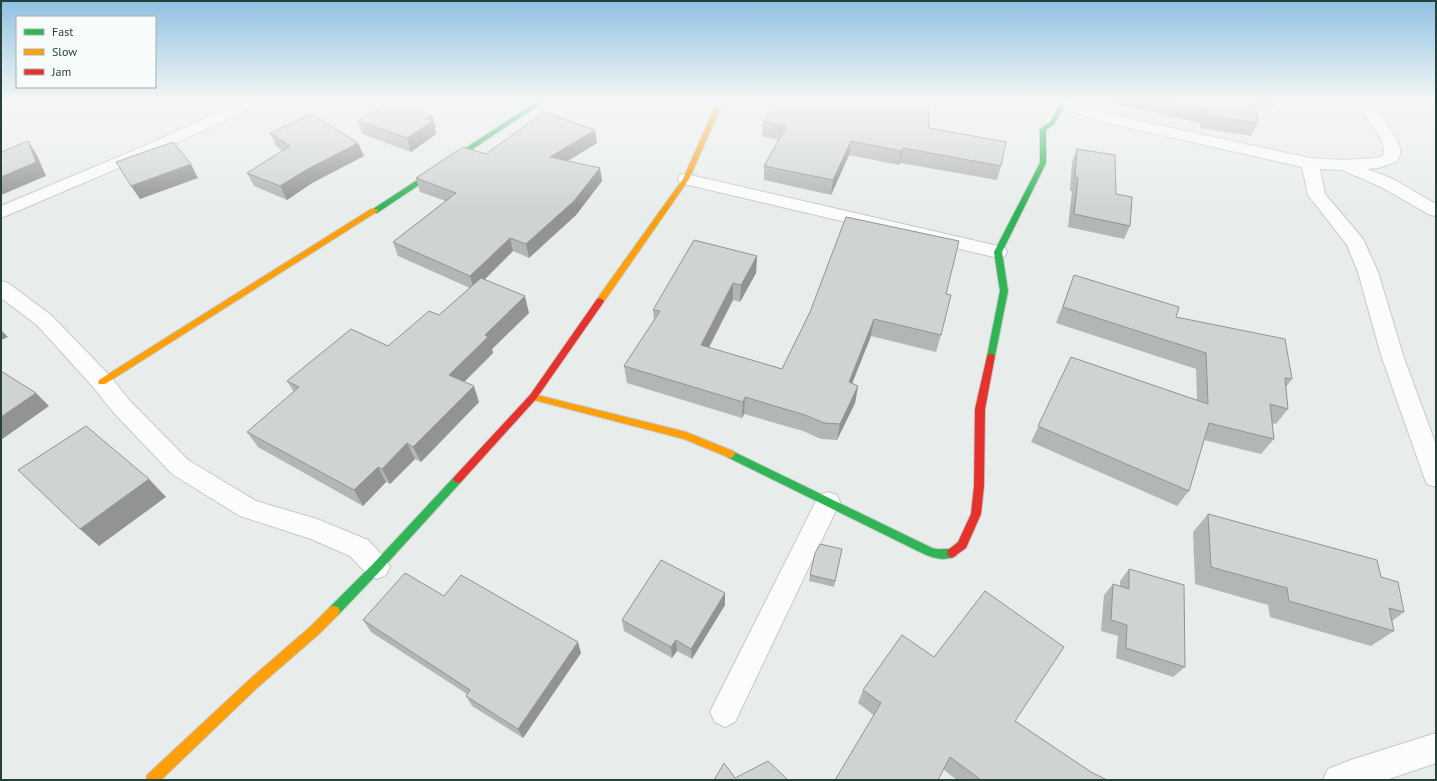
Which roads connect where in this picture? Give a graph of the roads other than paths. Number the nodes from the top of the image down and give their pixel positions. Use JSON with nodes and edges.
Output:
{"nodes":[{"id":1,"x":178,"y":136,"type":"edge"},
{"id":2,"x":488,"y":136,"type":"edge"},
{"id":3,"x":704,"y":136,"type":"edge"},
{"id":4,"x":1043,"y":136,"type":"edge"},
{"id":5,"x":1184,"y":136,"type":"edge"},
{"id":6,"x":1386,"y":136,"type":"edge"},
{"id":7,"x":1310,"y":162,"type":"junction"},
{"id":8,"x":1343,"y":165,"type":"junction"},
{"id":9,"x":686,"y":178,"type":"junction"},
{"id":10,"x":1436,"y":211,"type":"edge"},
{"id":11,"x":1,"y":213,"type":"edge"},
{"id":12,"x":998,"y":252,"type":"junction"},
{"id":13,"x":1,"y":288,"type":"edge"},
{"id":14,"x":102,"y":382,"type":"junction"},
{"id":15,"x":533,"y":397,"type":"junction"},
{"id":16,"x":1436,"y":477,"type":"edge"},
{"id":17,"x":828,"y":502,"type":"junction"},
{"id":18,"x":377,"y":567,"type":"junction"},
{"id":19,"x":725,"y":712,"type":"dead end"},
{"id":20,"x":1436,"y":748,"type":"edge"},
{"id":21,"x":152,"y":780,"type":"edge"},
{"id":22,"x":1339,"y":780,"type":"edge"}],
"edges":[{"from":1,"to":11,"type":"street"},
{"from":2,"to":14,"type":"street"},
{"from":3,"to":9,"type":"street"},
{"from":4,"to":12,"type":"street"},
{"from":5,"to":7,"type":"street"},
{"from":6,"to":8,"type":"street"},
{"from":7,"to":8,"type":"street"},
{"from":7,"to":16,"type":"street"},
{"from":8,"to":10,"type":"street"},
{"from":9,"to":12,"type":"street"},
{"from":9,"to":15,"type":"street"},
{"from":12,"to":17,"type":"street"},
{"from":13,"to":14,"type":"street"},
{"from":14,"to":18,"type":"street"},
{"from":15,"to":17,"type":"street"},
{"from":15,"to":18,"type":"street"},
{"from":17,"to":19,"type":"street"},
{"from":18,"to":21,"type":"street"},
{"from":20,"to":22,"type":"street"}]}
